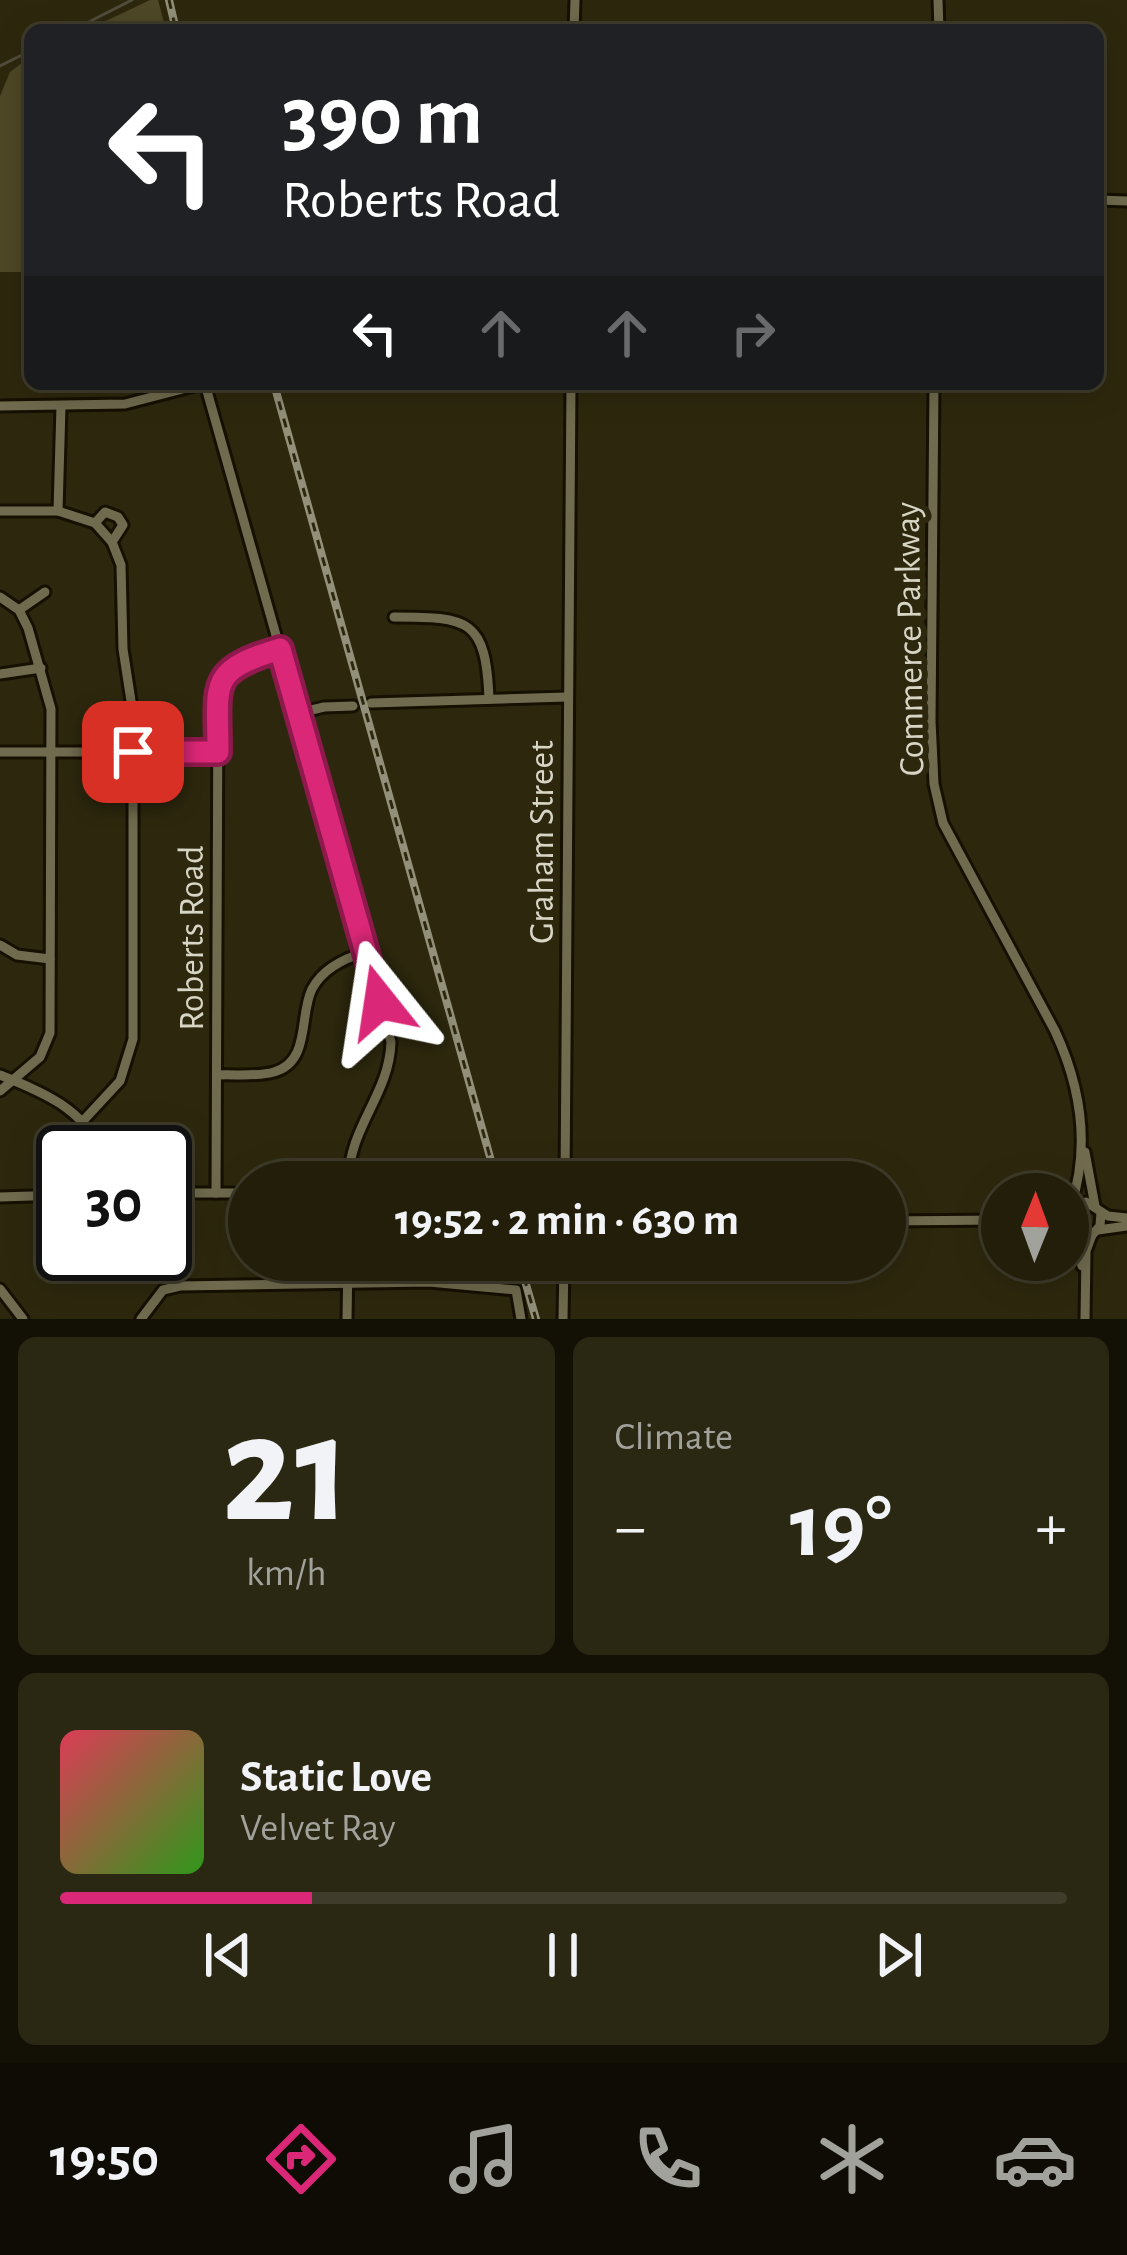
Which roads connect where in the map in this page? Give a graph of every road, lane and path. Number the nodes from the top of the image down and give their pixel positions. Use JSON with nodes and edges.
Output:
{"nodes":[{"id":1,"x":180,"y":390,"type":"edge"},
{"id":2,"x":206,"y":390,"type":"edge"},
{"id":3,"x":572,"y":390,"type":"edge"},
{"id":4,"x":934,"y":390,"type":"edge"},
{"id":5,"x":0,"y":406,"type":"edge"},
{"id":6,"x":61,"y":406,"type":"junction"},
{"id":7,"x":0,"y":511,"type":"edge"},
{"id":8,"x":58,"y":511,"type":"junction"},
{"id":9,"x":95,"y":523,"type":"junction"},
{"id":10,"x":112,"y":542,"type":"junction"},
{"id":11,"x":45,"y":592,"type":"dead end"},
{"id":12,"x":0,"y":597,"type":"edge"},
{"id":13,"x":19,"y":610,"type":"junction"},
{"id":14,"x":394,"y":617,"type":"dead end"},
{"id":15,"x":280,"y":649,"type":"junction"},
{"id":16,"x":41,"y":668,"type":"junction"},
{"id":17,"x":0,"y":674,"type":"edge"},
{"id":18,"x":567,"y":697,"type":"junction"},
{"id":19,"x":489,"y":699,"type":"junction"},
{"id":20,"x":371,"y":703,"type":"dead end"},
{"id":21,"x":353,"y":706,"type":"dead end"},
{"id":22,"x":299,"y":713,"type":"junction"},
{"id":23,"x":0,"y":752,"type":"edge"},
{"id":24,"x":50,"y":752,"type":"junction"},
{"id":25,"x":133,"y":752,"type":"junction"},
{"id":26,"x":218,"y":752,"type":"junction"},
{"id":27,"x":0,"y":945,"type":"edge"},
{"id":28,"x":366,"y":952,"type":"junction"},
{"id":29,"x":50,"y":959,"type":"junction"},
{"id":30,"x":0,"y":1075,"type":"edge"},
{"id":31,"x":217,"y":1075,"type":"junction"},
{"id":32,"x":14,"y":1080,"type":"junction"},
{"id":33,"x":0,"y":1091,"type":"edge"},
{"id":34,"x":83,"y":1121,"type":"junction"},
{"id":35,"x":85,"y":1125,"type":"edge"},
{"id":36,"x":1082,"y":1148,"type":"junction"},
{"id":37,"x":351,"y":1161,"type":"edge"},
{"id":38,"x":565,"y":1161,"type":"edge"},
{"id":39,"x":1077,"y":1173,"type":"edge"},
{"id":40,"x":1091,"y":1190,"type":"junction"},
{"id":41,"x":192,"y":1193,"type":"edge"},
{"id":42,"x":216,"y":1193,"type":"junction"},
{"id":43,"x":228,"y":1193,"type":"edge"},
{"id":44,"x":36,"y":1196,"type":"edge"},
{"id":45,"x":0,"y":1197,"type":"edge"},
{"id":46,"x":1089,"y":1205,"type":"edge"},
{"id":47,"x":1098,"y":1209,"type":"junction"},
{"id":48,"x":981,"y":1220,"type":"edge"},
{"id":49,"x":1127,"y":1220,"type":"edge"},
{"id":50,"x":906,"y":1221,"type":"edge"},
{"id":51,"x":1089,"y":1232,"type":"edge"},
{"id":52,"x":1095,"y":1233,"type":"junction"},
{"id":53,"x":1089,"y":1241,"type":"edge"},
{"id":54,"x":564,"y":1281,"type":"edge"},
{"id":55,"x":1085,"y":1281,"type":"edge"},
{"id":56,"x":348,"y":1282,"type":"junction"},
{"id":57,"x":0,"y":1288,"type":"edge"},
{"id":58,"x":520,"y":1317,"type":"edge"},
{"id":59,"x":23,"y":1319,"type":"edge"},
{"id":60,"x":141,"y":1319,"type":"edge"},
{"id":61,"x":347,"y":1319,"type":"edge"},
{"id":62,"x":563,"y":1319,"type":"edge"},
{"id":63,"x":1085,"y":1319,"type":"edge"}],
"edges":[{"from":1,"to":6,"type":"street"},
{"from":2,"to":15,"type":"street"},
{"from":3,"to":18,"type":"street","name":"Graham Street"},
{"from":4,"to":36,"type":"street","name":"Commerce Parkway"},
{"from":5,"to":6,"type":"street"},
{"from":6,"to":8,"type":"street"},
{"from":7,"to":8,"type":"street"},
{"from":8,"to":9,"type":"street"},
{"from":9,"to":10,"type":"street"},
{"from":9,"to":10,"type":"street"},
{"from":10,"to":25,"type":"street"},
{"from":11,"to":13,"type":"street"},
{"from":12,"to":13,"type":"street"},
{"from":13,"to":16,"type":"street"},
{"from":14,"to":19,"type":"street"},
{"from":15,"to":22,"type":"street"},
{"from":15,"to":26,"type":"street","name":"Roberts Road"},
{"from":16,"to":17,"type":"street"},
{"from":16,"to":24,"type":"street"},
{"from":18,"to":19,"type":"street"},
{"from":18,"to":38,"type":"street","name":"Graham Street"},
{"from":19,"to":20,"type":"street"},
{"from":21,"to":22,"type":"street"},
{"from":22,"to":28,"type":"street"},
{"from":23,"to":24,"type":"street"},
{"from":24,"to":25,"type":"street"},
{"from":24,"to":29,"type":"street"},
{"from":25,"to":26,"type":"street"},
{"from":25,"to":34,"type":"street"},
{"from":26,"to":31,"type":"street","name":"Roberts Road"},
{"from":27,"to":29,"type":"street"},
{"from":28,"to":31,"type":"street"},
{"from":28,"to":37,"type":"street"},
{"from":29,"to":32,"type":"street"},
{"from":30,"to":32,"type":"street"},
{"from":31,"to":42,"type":"street","name":"Roberts Road"},
{"from":32,"to":33,"type":"street"},
{"from":32,"to":34,"type":"street"},
{"from":34,"to":35,"type":"street"},
{"from":36,"to":39,"type":"street","name":"Commerce Parkway"},
{"from":36,"to":40,"type":"street","name":"Commerce Parkway"},
{"from":40,"to":47,"type":"street","name":"Commerce Parkway"},
{"from":40,"to":49,"type":"street"},
{"from":41,"to":42,"type":"street"},
{"from":42,"to":43,"type":"street"},
{"from":44,"to":45,"type":"street"},
{"from":46,"to":47,"type":"street"},
{"from":47,"to":49,"type":"street"},
{"from":47,"to":52,"type":"street"},
{"from":48,"to":50,"type":"street"},
{"from":49,"to":52,"type":"street"},
{"from":51,"to":52,"type":"street"},
{"from":52,"to":53,"type":"street"},
{"from":54,"to":62,"type":"street"},
{"from":55,"to":63,"type":"street"},
{"from":56,"to":58,"type":"street"},
{"from":56,"to":60,"type":"street"},
{"from":56,"to":61,"type":"street"},
{"from":57,"to":59,"type":"street"}]}
